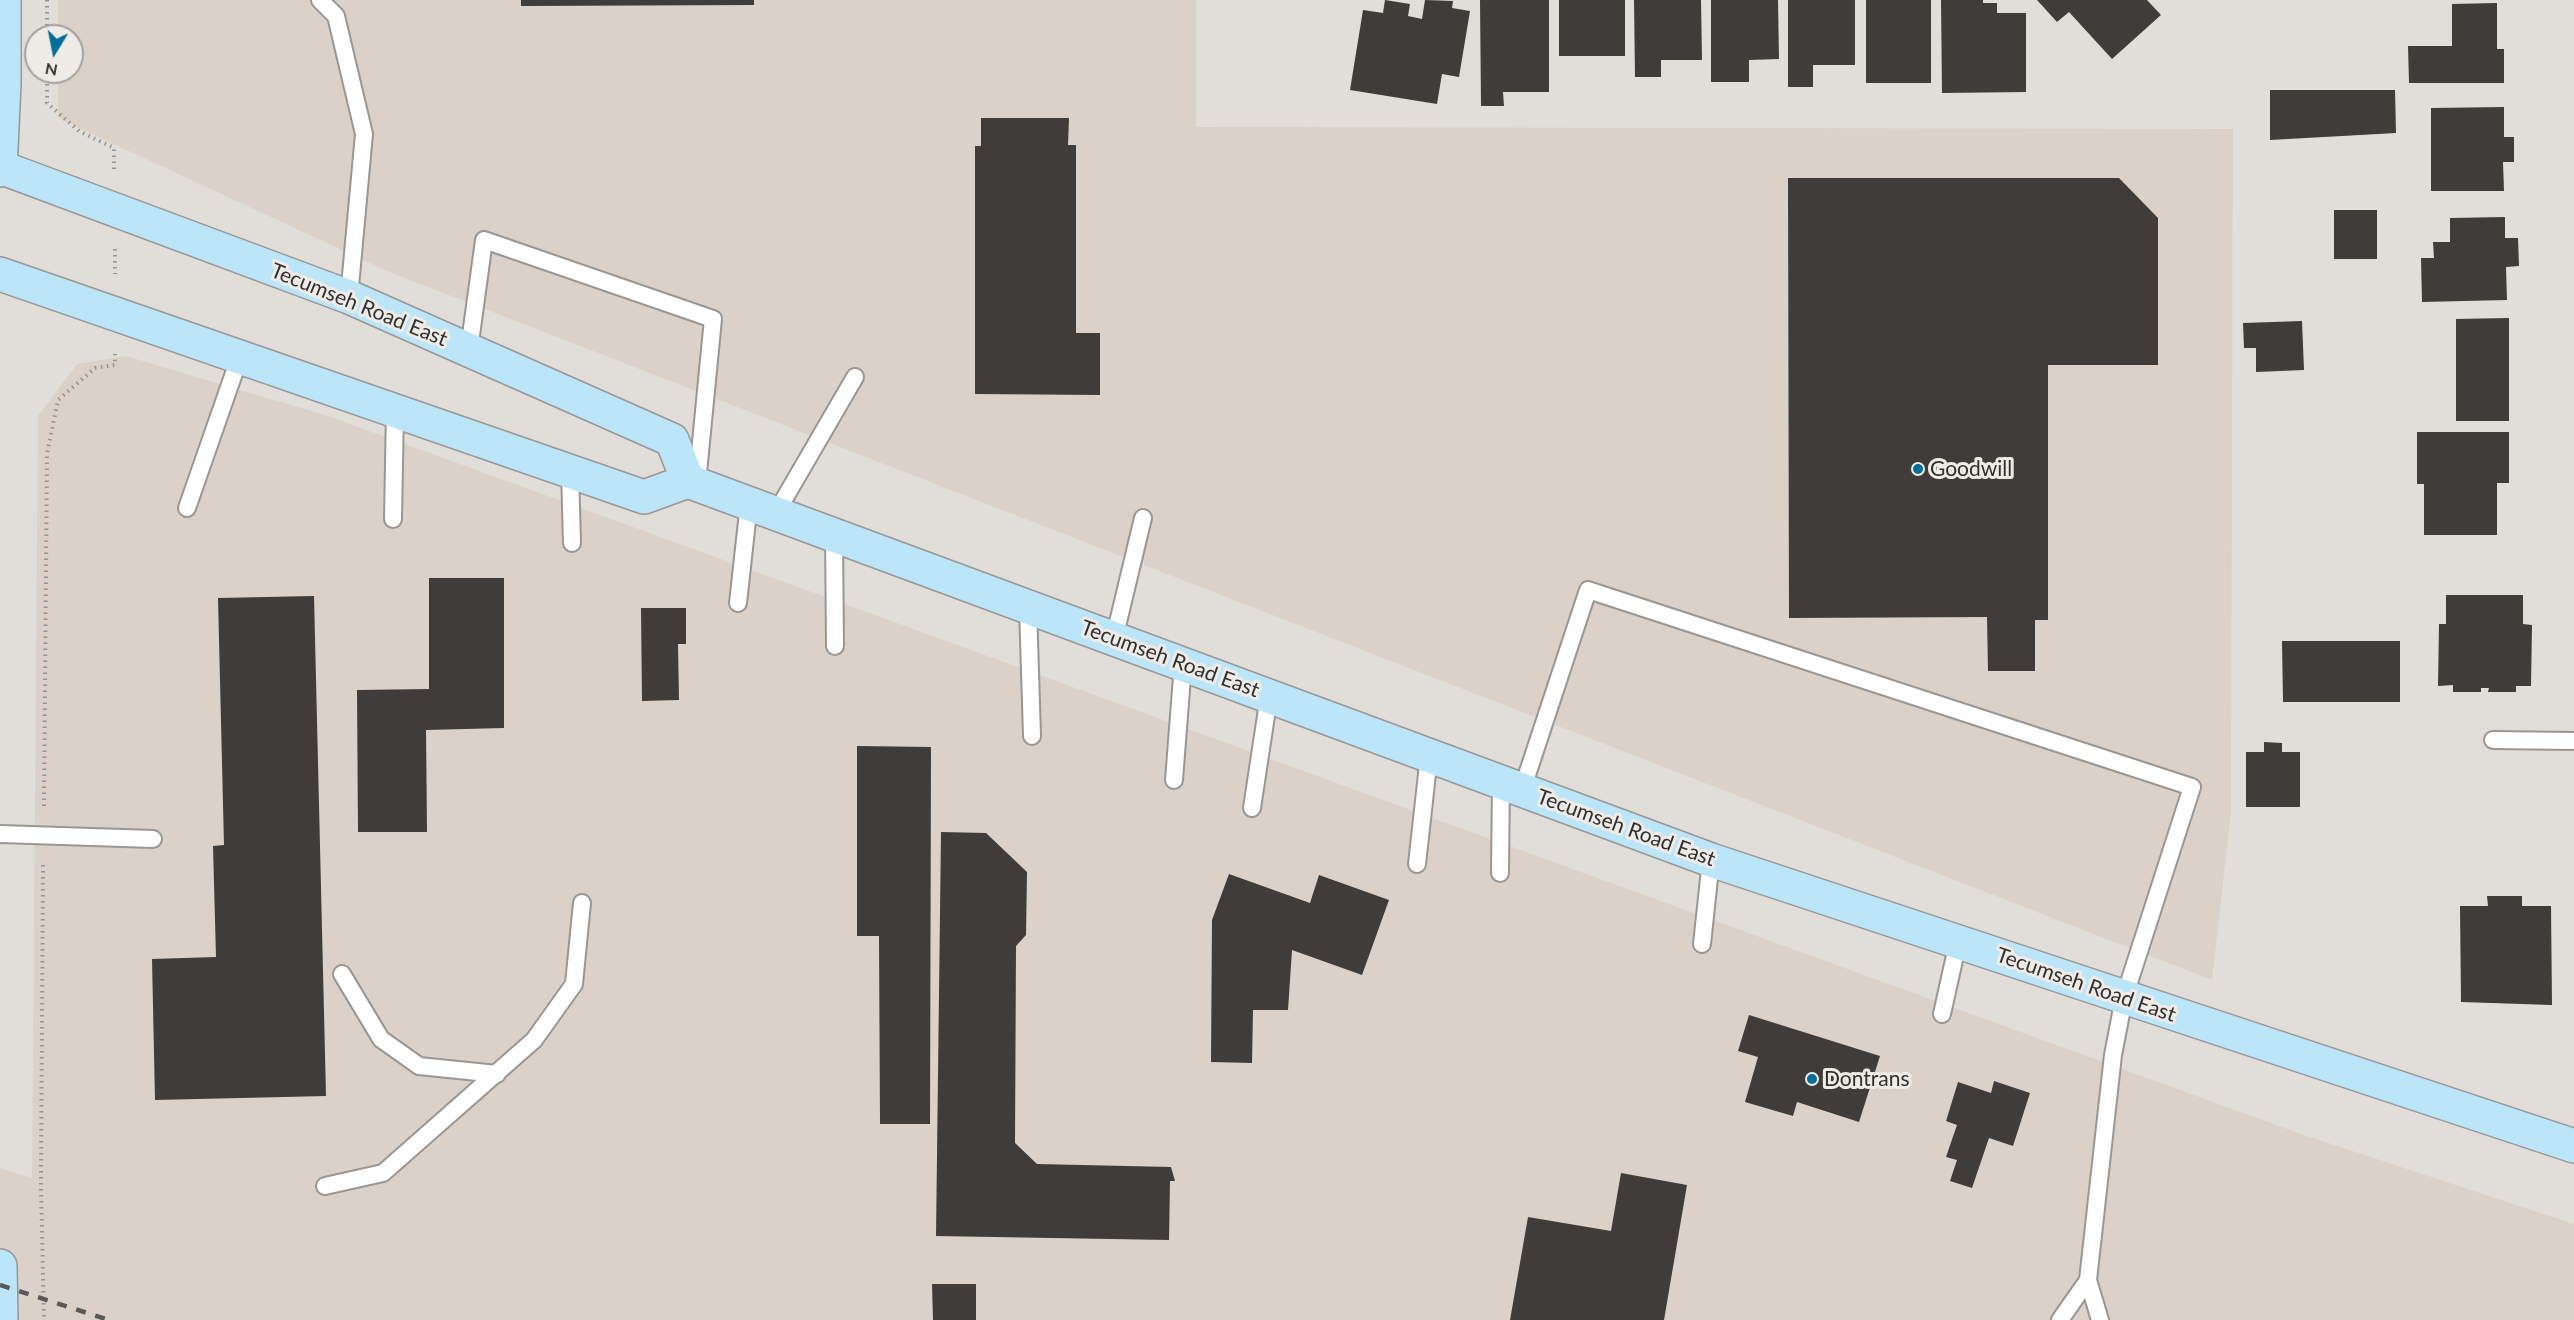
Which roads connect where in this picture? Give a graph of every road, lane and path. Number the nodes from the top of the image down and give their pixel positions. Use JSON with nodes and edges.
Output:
{"nodes":[{"id":1,"x":4,"y":0,"type":"edge"},
{"id":2,"x":47,"y":0,"type":"edge"},
{"id":3,"x":320,"y":0,"type":"edge"},
{"id":4,"x":335,"y":8,"type":"edge"},
{"id":5,"x":47,"y":24,"type":"edge"},
{"id":6,"x":47,"y":84,"type":"edge"},
{"id":7,"x":114,"y":148,"type":"dead end"},
{"id":8,"x":0,"y":168,"type":"edge"},
{"id":9,"x":115,"y":251,"type":"dead end"},
{"id":10,"x":115,"y":271,"type":"dead end"},
{"id":11,"x":0,"y":273,"type":"edge"},
{"id":12,"x":349,"y":297,"type":"junction"},
{"id":13,"x":469,"y":350,"type":"junction"},
{"id":14,"x":240,"y":356,"type":"junction"},
{"id":15,"x":115,"y":365,"type":"dead end"},
{"id":16,"x":855,"y":377,"type":"dead end"},
{"id":17,"x":395,"y":410,"type":"junction"},
{"id":18,"x":570,"y":471,"type":"junction"},
{"id":19,"x":692,"y":482,"type":"junction"},
{"id":20,"x":187,"y":508,"type":"dead end"},
{"id":21,"x":763,"y":508,"type":"junction"},
{"id":22,"x":1143,"y":518,"type":"dead end"},
{"id":23,"x":393,"y":519,"type":"dead end"},
{"id":24,"x":834,"y":534,"type":"junction"},
{"id":25,"x":572,"y":543,"type":"dead end"},
{"id":26,"x":738,"y":603,"type":"dead end"},
{"id":27,"x":1028,"y":607,"type":"junction"},
{"id":28,"x":1114,"y":639,"type":"junction"},
{"id":29,"x":835,"y":646,"type":"dead end"},
{"id":30,"x":1183,"y":664,"type":"junction"},
{"id":31,"x":1269,"y":696,"type":"junction"},
{"id":32,"x":1032,"y":736,"type":"dead end"},
{"id":33,"x":2493,"y":740,"type":"dead end"},
{"id":34,"x":2574,"y":741,"type":"edge"},
{"id":35,"x":1429,"y":756,"type":"junction"},
{"id":36,"x":1174,"y":780,"type":"dead end"},
{"id":37,"x":1511,"y":786,"type":"junction"},
{"id":38,"x":44,"y":787,"type":"dead end"},
{"id":39,"x":1252,"y":808,"type":"dead end"},
{"id":40,"x":0,"y":834,"type":"edge"},
{"id":41,"x":153,"y":839,"type":"dead end"},
{"id":42,"x":1711,"y":860,"type":"junction"},
{"id":43,"x":1417,"y":864,"type":"dead end"},
{"id":44,"x":1500,"y":873,"type":"dead end"},
{"id":45,"x":42,"y":896,"type":"dead end"},
{"id":46,"x":582,"y":903,"type":"dead end"},
{"id":47,"x":1958,"y":942,"type":"junction"},
{"id":48,"x":1702,"y":944,"type":"dead end"},
{"id":49,"x":342,"y":974,"type":"dead end"},
{"id":50,"x":2124,"y":998,"type":"junction"},
{"id":51,"x":1942,"y":1014,"type":"dead end"},
{"id":52,"x":497,"y":1074,"type":"junction"},
{"id":53,"x":2574,"y":1146,"type":"edge"},
{"id":54,"x":326,"y":1186,"type":"dead end"},
{"id":55,"x":0,"y":1266,"type":"edge"},
{"id":56,"x":2088,"y":1280,"type":"junction"},
{"id":57,"x":1,"y":1320,"type":"edge"},
{"id":58,"x":44,"y":1320,"type":"edge"},
{"id":59,"x":2060,"y":1320,"type":"edge"},
{"id":60,"x":2100,"y":1320,"type":"edge"}],
"edges":[{"from":1,"to":8,"type":"main road"},
{"from":2,"to":5,"type":"path"},
{"from":3,"to":4,"type":"lane"},
{"from":4,"to":12,"type":"lane"},
{"from":6,"to":7,"type":"path"},
{"from":8,"to":12,"type":"main road","name":"Tecumseh Road East"},
{"from":9,"to":10,"type":"path"},
{"from":11,"to":14,"type":"main road"},
{"from":12,"to":13,"type":"main road","name":"Tecumseh Road East"},
{"from":13,"to":19,"type":"main road","name":"Tecumseh Road East"},
{"from":13,"to":19,"type":"lane"},
{"from":14,"to":17,"type":"main road"},
{"from":14,"to":20,"type":"lane"},
{"from":15,"to":38,"type":"path"},
{"from":16,"to":21,"type":"lane"},
{"from":17,"to":18,"type":"main road"},
{"from":17,"to":23,"type":"lane"},
{"from":18,"to":19,"type":"main road"},
{"from":18,"to":25,"type":"lane"},
{"from":19,"to":21,"type":"main road","name":"Tecumseh Road East"},
{"from":21,"to":24,"type":"main road","name":"Tecumseh Road East"},
{"from":21,"to":26,"type":"lane"},
{"from":22,"to":28,"type":"lane"},
{"from":24,"to":27,"type":"main road","name":"Tecumseh Road East"},
{"from":24,"to":29,"type":"lane"},
{"from":27,"to":28,"type":"main road","name":"Tecumseh Road East"},
{"from":27,"to":32,"type":"lane"},
{"from":28,"to":30,"type":"main road","name":"Tecumseh Road East"},
{"from":30,"to":31,"type":"main road","name":"Tecumseh Road East"},
{"from":30,"to":36,"type":"lane"},
{"from":31,"to":35,"type":"main road","name":"Tecumseh Road East"},
{"from":31,"to":39,"type":"lane"},
{"from":33,"to":34,"type":"lane"},
{"from":35,"to":37,"type":"main road","name":"Tecumseh Road East"},
{"from":35,"to":43,"type":"lane"},
{"from":37,"to":42,"type":"main road","name":"Tecumseh Road East"},
{"from":37,"to":44,"type":"lane"},
{"from":37,"to":50,"type":"lane"},
{"from":40,"to":41,"type":"lane"},
{"from":42,"to":47,"type":"main road","name":"Tecumseh Road East"},
{"from":42,"to":48,"type":"lane"},
{"from":45,"to":58,"type":"path"},
{"from":46,"to":52,"type":"lane"},
{"from":47,"to":50,"type":"main road","name":"Tecumseh Road East"},
{"from":47,"to":51,"type":"lane"},
{"from":49,"to":52,"type":"lane"},
{"from":50,"to":53,"type":"main road","name":"Tecumseh Road East"},
{"from":50,"to":56,"type":"lane"},
{"from":52,"to":54,"type":"lane"},
{"from":55,"to":57,"type":"main road"},
{"from":56,"to":59,"type":"lane"},
{"from":56,"to":60,"type":"lane"}]}
